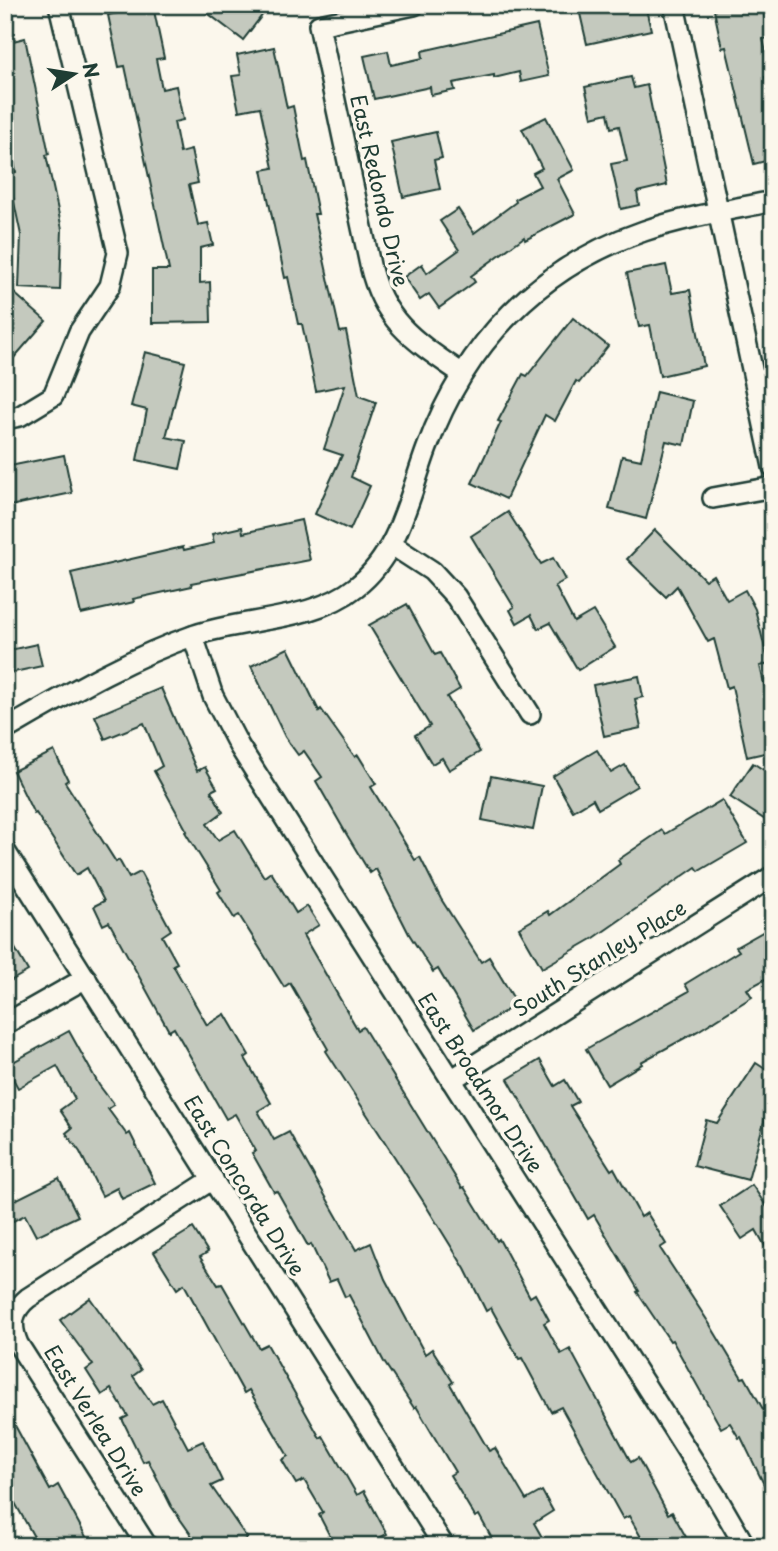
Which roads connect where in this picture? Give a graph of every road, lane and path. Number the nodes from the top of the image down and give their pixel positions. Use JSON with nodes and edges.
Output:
{"nodes":[{"id":1,"x":59,"y":5,"type":"edge"},
{"id":2,"x":414,"y":5,"type":"edge"},
{"id":3,"x":674,"y":5,"type":"edge"},
{"id":4,"x":773,"y":201,"type":"edge"},
{"id":5,"x":718,"y":213,"type":"junction"},
{"id":6,"x":461,"y":373,"type":"junction"},
{"id":7,"x":5,"y":419,"type":"edge"},
{"id":8,"x":773,"y":467,"type":"edge"},
{"id":9,"x":773,"y":487,"type":"edge"},
{"id":10,"x":713,"y":498,"type":"dead end"},
{"id":11,"x":391,"y":545,"type":"junction"},
{"id":12,"x":194,"y":636,"type":"junction"},
{"id":13,"x":530,"y":713,"type":"dead end"},
{"id":14,"x":5,"y":730,"type":"edge"},
{"id":15,"x":5,"y":851,"type":"edge"},
{"id":16,"x":773,"y":876,"type":"edge"},
{"id":17,"x":86,"y":978,"type":"junction"},
{"id":18,"x":5,"y":1024,"type":"edge"},
{"id":19,"x":451,"y":1080,"type":"junction"},
{"id":20,"x":213,"y":1179,"type":"junction"},
{"id":21,"x":146,"y":1546,"type":"edge"},
{"id":22,"x":444,"y":1546,"type":"edge"},
{"id":23,"x":745,"y":1546,"type":"edge"}],
"edges":[{"from":1,"to":7,"type":"street"},
{"from":2,"to":6,"type":"street","name":"East Redondo Drive"},
{"from":3,"to":5,"type":"street"},
{"from":4,"to":5,"type":"street"},
{"from":5,"to":6,"type":"street"},
{"from":5,"to":8,"type":"street"},
{"from":6,"to":11,"type":"street"},
{"from":9,"to":10,"type":"street"},
{"from":11,"to":12,"type":"street"},
{"from":11,"to":13,"type":"street"},
{"from":12,"to":14,"type":"street"},
{"from":12,"to":19,"type":"street","name":"East Broadmor Drive"},
{"from":15,"to":17,"type":"street","name":"East Concorda Drive"},
{"from":16,"to":19,"type":"street","name":"South Stanley Place"},
{"from":17,"to":18,"type":"street"},
{"from":17,"to":20,"type":"street","name":"East Concorda Drive"},
{"from":19,"to":23,"type":"street","name":"East Broadmor Drive"},
{"from":20,"to":21,"type":"street","name":"East Verlea Drive"},
{"from":20,"to":22,"type":"street","name":"East Concorda Drive"}]}
